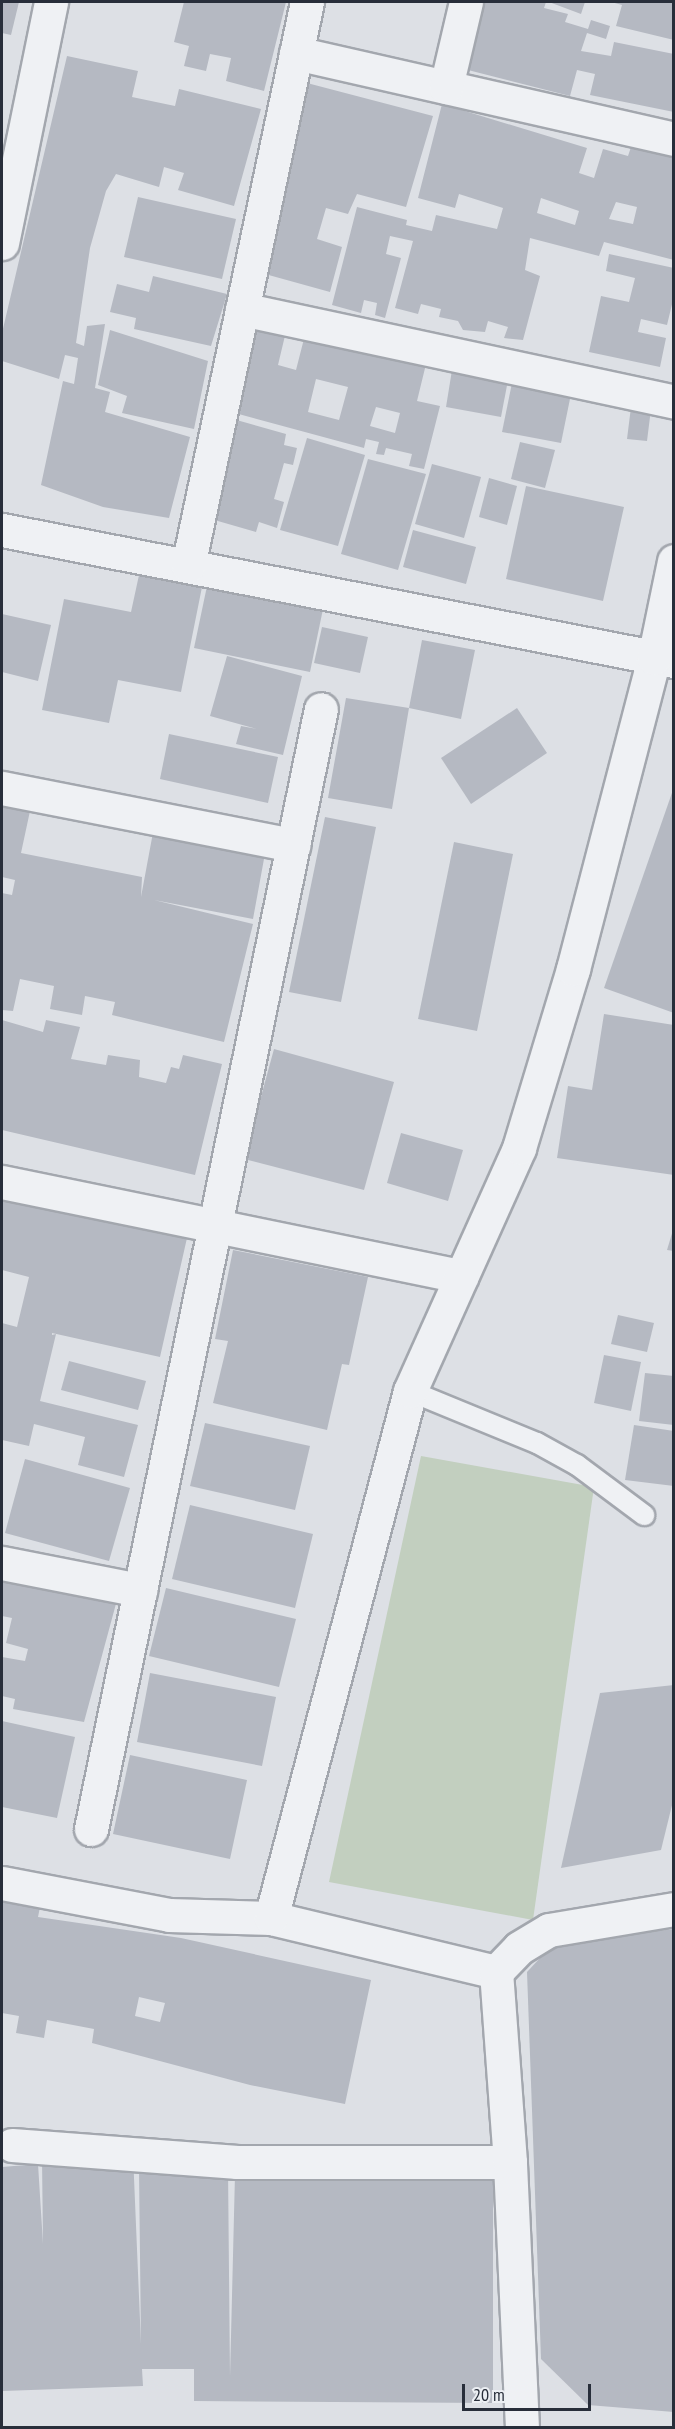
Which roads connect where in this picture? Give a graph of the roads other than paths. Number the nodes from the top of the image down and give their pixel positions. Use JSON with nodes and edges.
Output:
{"nodes":[{"id":1,"x":51,"y":2,"type":"edge"},
{"id":2,"x":307,"y":2,"type":"edge"},
{"id":3,"x":466,"y":2,"type":"edge"},
{"id":4,"x":296,"y":53,"type":"junction"},
{"id":5,"x":446,"y":87,"type":"junction"},
{"id":6,"x":674,"y":139,"type":"edge"},
{"id":7,"x":2,"y":243,"type":"edge"},
{"id":8,"x":242,"y":309,"type":"junction"},
{"id":9,"x":674,"y":402,"type":"edge"},
{"id":10,"x":2,"y":530,"type":"edge"},
{"id":11,"x":674,"y":561,"type":"edge"},
{"id":12,"x":188,"y":566,"type":"junction"},
{"id":13,"x":664,"y":659,"type":"edge"},
{"id":14,"x":321,"y":709,"type":"dead end"},
{"id":15,"x":2,"y":788,"type":"edge"},
{"id":16,"x":293,"y":845,"type":"junction"},
{"id":17,"x":2,"y":1182,"type":"edge"},
{"id":18,"x":215,"y":1225,"type":"junction"},
{"id":19,"x":461,"y":1276,"type":"junction"},
{"id":20,"x":410,"y":1391,"type":"junction"},
{"id":21,"x":644,"y":1515,"type":"dead end"},
{"id":22,"x":2,"y":1563,"type":"edge"},
{"id":23,"x":140,"y":1590,"type":"junction"},
{"id":24,"x":91,"y":1829,"type":"dead end"},
{"id":25,"x":2,"y":1883,"type":"edge"},
{"id":26,"x":674,"y":1909,"type":"edge"},
{"id":27,"x":271,"y":1918,"type":"junction"},
{"id":28,"x":496,"y":1972,"type":"junction"},
{"id":29,"x":12,"y":2145,"type":"dead end"},
{"id":30,"x":510,"y":2162,"type":"junction"},
{"id":31,"x":522,"y":2427,"type":"edge"}],
"edges":[{"from":1,"to":7,"type":"street"},
{"from":2,"to":4,"type":"street"},
{"from":3,"to":5,"type":"street"},
{"from":4,"to":5,"type":"street"},
{"from":4,"to":8,"type":"street"},
{"from":5,"to":6,"type":"street"},
{"from":8,"to":9,"type":"street"},
{"from":8,"to":12,"type":"street"},
{"from":10,"to":12,"type":"street"},
{"from":11,"to":13,"type":"street"},
{"from":12,"to":13,"type":"street"},
{"from":13,"to":19,"type":"street"},
{"from":14,"to":16,"type":"street"},
{"from":15,"to":16,"type":"street"},
{"from":16,"to":18,"type":"street"},
{"from":17,"to":18,"type":"street"},
{"from":18,"to":19,"type":"street"},
{"from":18,"to":23,"type":"street"},
{"from":19,"to":20,"type":"street"},
{"from":20,"to":21,"type":"lane"},
{"from":20,"to":27,"type":"street"},
{"from":22,"to":23,"type":"street"},
{"from":23,"to":24,"type":"street"},
{"from":25,"to":27,"type":"street"},
{"from":26,"to":28,"type":"street"},
{"from":27,"to":28,"type":"street"},
{"from":28,"to":30,"type":"street"},
{"from":29,"to":30,"type":"street"},
{"from":30,"to":31,"type":"street"}]}
